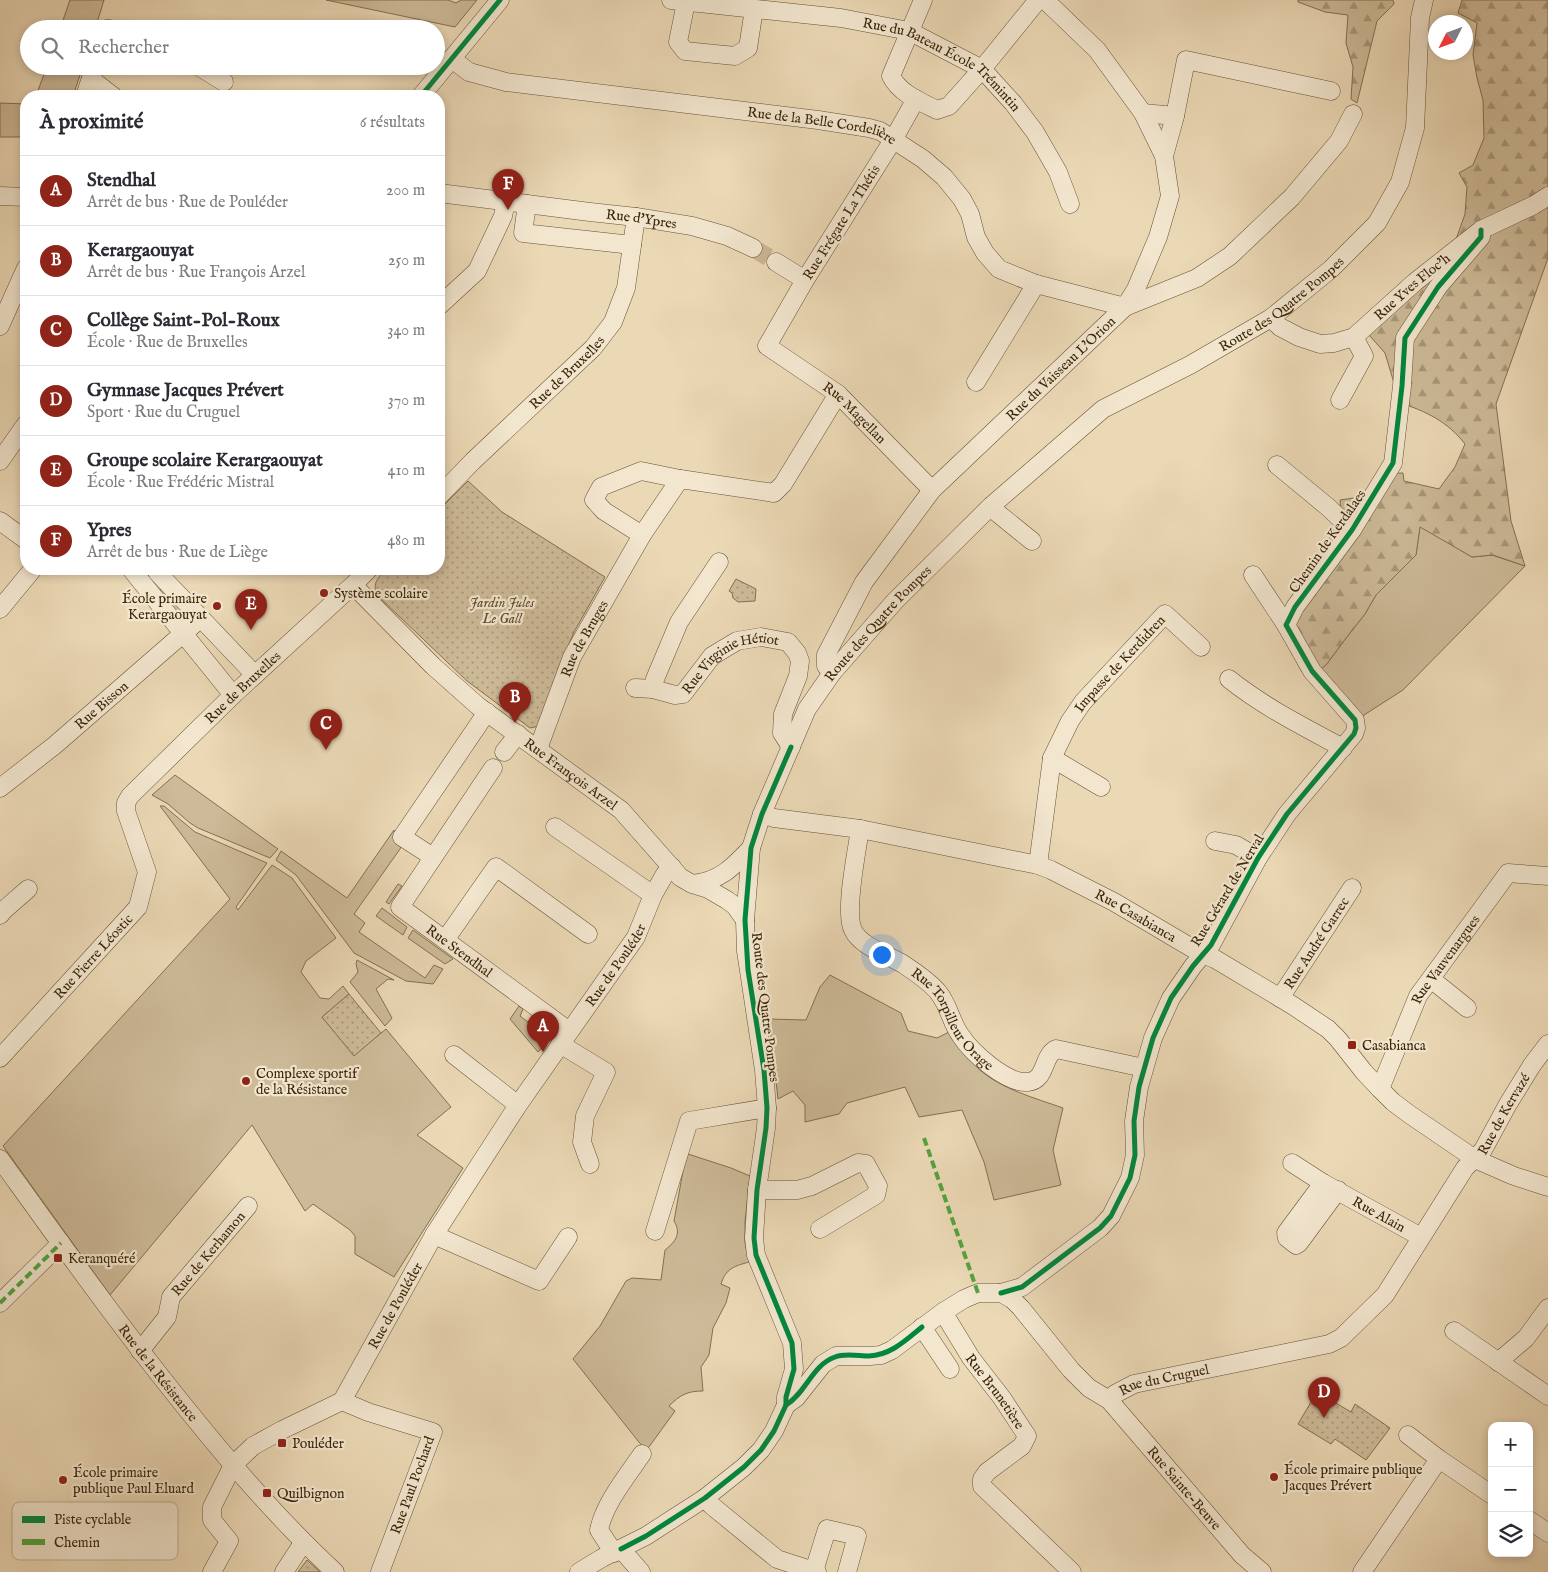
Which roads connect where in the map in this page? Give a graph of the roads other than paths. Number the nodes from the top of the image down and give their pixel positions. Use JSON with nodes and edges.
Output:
{"nodes":[{"id":1,"x":500,"y":0,"type":"edge"},
{"id":2,"x":923,"y":0,"type":"edge"},
{"id":3,"x":1038,"y":0,"type":"edge"},
{"id":4,"x":1045,"y":0,"type":"edge"},
{"id":5,"x":1424,"y":0,"type":"edge"},
{"id":6,"x":679,"y":1,"type":"edge"},
{"id":7,"x":754,"y":9,"type":"junction"},
{"id":8,"x":909,"y":31,"type":"junction"},
{"id":9,"x":452,"y":59,"type":"junction"},
{"id":10,"x":445,"y":67,"type":"edge"},
{"id":11,"x":982,"y":69,"type":"junction"},
{"id":12,"x":92,"y":75,"type":"edge"},
{"id":13,"x":95,"y":75,"type":"edge"},
{"id":14,"x":213,"y":75,"type":"edge"},
{"id":15,"x":439,"y":75,"type":"edge"},
{"id":16,"x":224,"y":82,"type":"dead end"},
{"id":17,"x":87,"y":90,"type":"edge"},
{"id":18,"x":108,"y":90,"type":"edge"},
{"id":19,"x":426,"y":90,"type":"edge"},
{"id":20,"x":1330,"y":91,"type":"dead end"},
{"id":21,"x":916,"y":99,"type":"junction"},
{"id":22,"x":1143,"y":113,"type":"junction"},
{"id":23,"x":1353,"y":114,"type":"dead end"},
{"id":24,"x":1175,"y":116,"type":"junction"},
{"id":25,"x":893,"y":140,"type":"junction"},
{"id":26,"x":1164,"y":156,"type":"junction"},
{"id":27,"x":445,"y":194,"type":"edge"},
{"id":28,"x":0,"y":196,"type":"edge"},
{"id":29,"x":1548,"y":196,"type":"edge"},
{"id":30,"x":20,"y":197,"type":"edge"},
{"id":31,"x":506,"y":202,"type":"junction"},
{"id":32,"x":527,"y":204,"type":"junction"},
{"id":33,"x":1070,"y":204,"type":"dead end"},
{"id":34,"x":636,"y":217,"type":"junction"},
{"id":35,"x":1481,"y":230,"type":"junction"},
{"id":36,"x":632,"y":245,"type":"junction"},
{"id":37,"x":753,"y":248,"type":"tunnel mouth"},
{"id":38,"x":776,"y":262,"type":"tunnel mouth"},
{"id":39,"x":805,"y":280,"type":"junction"},
{"id":40,"x":20,"y":281,"type":"edge"},
{"id":41,"x":1036,"y":284,"type":"junction"},
{"id":42,"x":445,"y":300,"type":"edge"},
{"id":43,"x":1125,"y":307,"type":"junction"},
{"id":44,"x":1271,"y":318,"type":"junction"},
{"id":45,"x":0,"y":326,"type":"edge"},
{"id":46,"x":1354,"y":337,"type":"junction"},
{"id":47,"x":767,"y":346,"type":"joint"},
{"id":48,"x":976,"y":382,"type":"dead end"},
{"id":49,"x":838,"y":394,"type":"junction"},
{"id":50,"x":1340,"y":400,"type":"dead end"},
{"id":51,"x":20,"y":433,"type":"edge"},
{"id":52,"x":0,"y":461,"type":"edge"},
{"id":53,"x":1277,"y":465,"type":"dead end"},
{"id":54,"x":680,"y":478,"type":"junction"},
{"id":55,"x":445,"y":490,"type":"edge"},
{"id":56,"x":932,"y":490,"type":"junction"},
{"id":57,"x":990,"y":508,"type":"junction"},
{"id":58,"x":0,"y":520,"type":"edge"},
{"id":59,"x":1352,"y":530,"type":"junction"},
{"id":60,"x":20,"y":535,"type":"edge"},
{"id":61,"x":642,"y":535,"type":"junction"},
{"id":62,"x":1032,"y":542,"type":"dead end"},
{"id":63,"x":718,"y":562,"type":"dead end"},
{"id":64,"x":29,"y":575,"type":"edge"},
{"id":65,"x":136,"y":575,"type":"edge"},
{"id":66,"x":154,"y":575,"type":"edge"},
{"id":67,"x":163,"y":575,"type":"edge"},
{"id":68,"x":363,"y":575,"type":"edge"},
{"id":69,"x":1253,"y":575,"type":"dead end"},
{"id":70,"x":144,"y":584,"type":"junction"},
{"id":71,"x":353,"y":585,"type":"junction"},
{"id":72,"x":0,"y":608,"type":"edge"},
{"id":73,"x":201,"y":618,"type":"junction"},
{"id":74,"x":1286,"y":625,"type":"junction"},
{"id":75,"x":184,"y":634,"type":"junction"},
{"id":76,"x":1202,"y":647,"type":"dead end"},
{"id":77,"x":832,"y":674,"type":"junction"},
{"id":78,"x":255,"y":675,"type":"junction"},
{"id":79,"x":1229,"y":679,"type":"dead end"},
{"id":80,"x":635,"y":688,"type":"dead end"},
{"id":81,"x":653,"y":689,"type":"junction"},
{"id":82,"x":234,"y":695,"type":"junction"},
{"id":83,"x":487,"y":712,"type":"junction"},
{"id":84,"x":518,"y":734,"type":"junction"},
{"id":85,"x":791,"y":747,"type":"junction"},
{"id":86,"x":1343,"y":748,"type":"junction"},
{"id":87,"x":538,"y":749,"type":"junction"},
{"id":88,"x":504,"y":752,"type":"dead end"},
{"id":89,"x":1052,"y":758,"type":"junction"},
{"id":90,"x":493,"y":768,"type":"dead end"},
{"id":91,"x":1101,"y":787,"type":"dead end"},
{"id":92,"x":0,"y":788,"type":"edge"},
{"id":93,"x":126,"y":811,"type":"joint"},
{"id":94,"x":762,"y":814,"type":"junction"},
{"id":95,"x":1287,"y":814,"type":"joint"},
{"id":96,"x":556,"y":827,"type":"dead end"},
{"id":97,"x":860,"y":829,"type":"junction"},
{"id":98,"x":1215,"y":841,"type":"dead end"},
{"id":99,"x":752,"y":848,"type":"junction"},
{"id":100,"x":433,"y":857,"type":"junction"},
{"id":101,"x":1258,"y":858,"type":"junction"},
{"id":102,"x":1038,"y":866,"type":"junction"},
{"id":103,"x":672,"y":867,"type":"junction"},
{"id":104,"x":1548,"y":876,"type":"edge"},
{"id":105,"x":692,"y":884,"type":"junction"},
{"id":106,"x":1352,"y":888,"type":"dead end"},
{"id":107,"x":28,"y":889,"type":"dead end"},
{"id":108,"x":653,"y":895,"type":"junction"},
{"id":109,"x":0,"y":915,"type":"edge"},
{"id":110,"x":745,"y":920,"type":"junction"},
{"id":111,"x":588,"y":934,"type":"dead end"},
{"id":112,"x":445,"y":940,"type":"junction"},
{"id":113,"x":1202,"y":954,"type":"junction"},
{"id":114,"x":1431,"y":979,"type":"junction"},
{"id":115,"x":1280,"y":998,"type":"junction"},
{"id":116,"x":1467,"y":1008,"type":"dead end"},
{"id":117,"x":565,"y":1038,"type":"junction"},
{"id":118,"x":1548,"y":1044,"type":"edge"},
{"id":119,"x":454,"y":1055,"type":"dead end"},
{"id":120,"x":0,"y":1058,"type":"edge"},
{"id":121,"x":1144,"y":1068,"type":"junction"},
{"id":122,"x":1380,"y":1089,"type":"junction"},
{"id":123,"x":518,"y":1105,"type":"junction"},
{"id":124,"x":767,"y":1108,"type":"junction"},
{"id":125,"x":0,"y":1159,"type":"edge"},
{"id":126,"x":1475,"y":1159,"type":"junction"},
{"id":127,"x":1292,"y":1163,"type":"dead end"},
{"id":128,"x":590,"y":1164,"type":"dead end"},
{"id":129,"x":1548,"y":1188,"type":"edge"},
{"id":130,"x":757,"y":1190,"type":"junction"},
{"id":131,"x":248,"y":1206,"type":"dead end"},
{"id":132,"x":820,"y":1229,"type":"dead end"},
{"id":133,"x":655,"y":1231,"type":"dead end"},
{"id":134,"x":434,"y":1235,"type":"junction"},
{"id":135,"x":568,"y":1237,"type":"dead end"},
{"id":136,"x":1421,"y":1237,"type":"junction"},
{"id":137,"x":61,"y":1243,"type":"junction"},
{"id":138,"x":1022,"y":1286,"type":"junction"},
{"id":139,"x":1001,"y":1293,"type":"junction"},
{"id":140,"x":0,"y":1304,"type":"edge"},
{"id":141,"x":1021,"y":1308,"type":"junction"},
{"id":142,"x":1548,"y":1308,"type":"edge"},
{"id":143,"x":943,"y":1312,"type":"junction"},
{"id":144,"x":922,"y":1327,"type":"junction"},
{"id":145,"x":1454,"y":1331,"type":"dead end"},
{"id":146,"x":140,"y":1351,"type":"junction"},
{"id":147,"x":1498,"y":1362,"type":"junction"},
{"id":148,"x":950,"y":1369,"type":"dead end"},
{"id":149,"x":1548,"y":1396,"type":"edge"},
{"id":150,"x":1109,"y":1400,"type":"junction"},
{"id":151,"x":342,"y":1402,"type":"junction"},
{"id":152,"x":786,"y":1405,"type":"junction"},
{"id":153,"x":1408,"y":1435,"type":"dead end"},
{"id":154,"x":642,"y":1454,"type":"dead end"},
{"id":155,"x":1439,"y":1459,"type":"junction"},
{"id":156,"x":233,"y":1465,"type":"junction"},
{"id":157,"x":1488,"y":1492,"type":"edge"},
{"id":158,"x":705,"y":1498,"type":"junction"},
{"id":159,"x":1533,"y":1523,"type":"edge"},
{"id":160,"x":1548,"y":1533,"type":"edge"},
{"id":161,"x":303,"y":1542,"type":"junction"},
{"id":162,"x":618,"y":1551,"type":"junction"},
{"id":163,"x":1252,"y":1569,"type":"edge"},
{"id":164,"x":212,"y":1572,"type":"edge"},
{"id":165,"x":284,"y":1572,"type":"edge"},
{"id":166,"x":335,"y":1572,"type":"edge"},
{"id":167,"x":380,"y":1572,"type":"edge"},
{"id":168,"x":579,"y":1572,"type":"edge"},
{"id":169,"x":641,"y":1572,"type":"edge"},
{"id":170,"x":816,"y":1572,"type":"edge"},
{"id":171,"x":847,"y":1572,"type":"edge"},
{"id":172,"x":1072,"y":1572,"type":"edge"},
{"id":173,"x":1362,"y":1572,"type":"edge"}],
"edges":[{"from":1,"to":9,"type":"street"},
{"from":2,"to":8,"type":"street"},
{"from":3,"to":11,"type":"street"},
{"from":4,"to":22,"type":"street"},
{"from":5,"to":44,"type":"street","name":"Route des Quatre Pompes"},
{"from":6,"to":7,"type":"street","name":"Rue du Bateau École Trémintin"},
{"from":6,"to":7,"type":"street","name":"Rue du Bateau École Trémintin"},
{"from":7,"to":8,"type":"street","name":"Rue du Bateau École Trémintin"},
{"from":8,"to":11,"type":"street","name":"Rue du Bateau École Trémintin"},
{"from":8,"to":21,"type":"street"},
{"from":9,"to":10,"type":"street"},
{"from":9,"to":25,"type":"street","name":"Rue de la Belle Cordelière"},
{"from":11,"to":21,"type":"street"},
{"from":11,"to":33,"type":"street","name":"Rue du Bateau École Trémintin"},
{"from":12,"to":17,"type":"street"},
{"from":13,"to":18,"type":"street"},
{"from":14,"to":16,"type":"street"},
{"from":15,"to":19,"type":"street"},
{"from":20,"to":24,"type":"street"},
{"from":21,"to":25,"type":"street","name":"Rue Frégate La Thétis"},
{"from":22,"to":24,"type":"street"},
{"from":22,"to":26,"type":"street"},
{"from":23,"to":43,"type":"street","name":"Rue du Vaisseau L'Orion"},
{"from":24,"to":26,"type":"street"},
{"from":25,"to":39,"type":"street","name":"Rue Frégate La Thétis"},
{"from":25,"to":41,"type":"street","name":"Rue de la Belle Cordelière"},
{"from":26,"to":43,"type":"street"},
{"from":27,"to":31,"type":"street","name":"Rue d'Ypres"},
{"from":28,"to":30,"type":"street"},
{"from":29,"to":35,"type":"street","name":"Rue Yves Floc'h"},
{"from":31,"to":32,"type":"street","name":"Rue d'Ypres"},
{"from":31,"to":42,"type":"street"},
{"from":32,"to":34,"type":"street","name":"Rue d'Ypres"},
{"from":32,"to":36,"type":"street","name":"Rue d'Ypres"},
{"from":34,"to":36,"type":"street","name":"Rue de Bruxelles"},
{"from":34,"to":37,"type":"street","name":"Rue d'Ypres"},
{"from":35,"to":46,"type":"street","name":"Rue Yves Floc'h"},
{"from":35,"to":59,"type":"street","name":"Chemin de Kerdalaes"},
{"from":36,"to":55,"type":"street","name":"Rue de Bruxelles"},
{"from":38,"to":39,"type":"street"},
{"from":39,"to":47,"type":"street","name":"Rue Frégate La Thétis"},
{"from":40,"to":45,"type":"street"},
{"from":41,"to":43,"type":"street","name":"Rue de la Belle Cordelière"},
{"from":41,"to":48,"type":"street"},
{"from":43,"to":56,"type":"street","name":"Rue du Vaisseau L'Orion"},
{"from":44,"to":46,"type":"street","name":"Rue Yves Floc'h"},
{"from":44,"to":57,"type":"street","name":"Route des Quatre Pompes"},
{"from":46,"to":50,"type":"street"},
{"from":47,"to":49,"type":"street","name":"Rue Magellan"},
{"from":49,"to":54,"type":"street"},
{"from":49,"to":56,"type":"street","name":"Rue Magellan"},
{"from":51,"to":52,"type":"street"},
{"from":53,"to":59,"type":"street","name":"Chemin de Kerdalaes"},
{"from":54,"to":61,"type":"street","name":"Rue de Bruges"},
{"from":54,"to":61,"type":"street"},
{"from":56,"to":77,"type":"street","name":"Rue du Vaisseau L'Orion"},
{"from":57,"to":62,"type":"street"},
{"from":57,"to":77,"type":"street","name":"Route des Quatre Pompes"},
{"from":58,"to":60,"type":"street"},
{"from":59,"to":74,"type":"street","name":"Chemin de Kerdalaes"},
{"from":61,"to":87,"type":"street","name":"Rue de Bruges"},
{"from":63,"to":81,"type":"street"},
{"from":64,"to":72,"type":"street"},
{"from":65,"to":70,"type":"street"},
{"from":66,"to":70,"type":"street"},
{"from":67,"to":73,"type":"street"},
{"from":68,"to":71,"type":"street","name":"Rue de Bruxelles"},
{"from":69,"to":74,"type":"street","name":"Chemin de Kerdalaes"},
{"from":70,"to":75,"type":"street"},
{"from":71,"to":78,"type":"street","name":"Rue de Bruxelles"},
{"from":71,"to":83,"type":"street","name":"Rue François Arzel"},
{"from":73,"to":75,"type":"street","name":"Rue Bisson"},
{"from":73,"to":78,"type":"street"},
{"from":74,"to":86,"type":"street","name":"Chemin de Kerdalaes"},
{"from":75,"to":82,"type":"street"},
{"from":75,"to":92,"type":"street","name":"Rue Bisson"},
{"from":76,"to":89,"type":"street","name":"Impasse de Kerdidren"},
{"from":77,"to":85,"type":"street","name":"Route des Quatre Pompes"},
{"from":78,"to":82,"type":"street","name":"Rue de Bruxelles"},
{"from":79,"to":86,"type":"street"},
{"from":80,"to":81,"type":"street","name":"Rue Virginie Hériot"},
{"from":81,"to":85,"type":"street","name":"Rue Virginie Hériot"},
{"from":82,"to":93,"type":"street","name":"Rue de Bruxelles"},
{"from":83,"to":84,"type":"street","name":"Rue François Arzel"},
{"from":83,"to":100,"type":"street"},
{"from":84,"to":87,"type":"street","name":"Rue François Arzel"},
{"from":84,"to":88,"type":"street"},
{"from":85,"to":94,"type":"street","name":"Route des Quatre Pompes"},
{"from":86,"to":95,"type":"street","name":"Chemin de Kerdalaes"},
{"from":87,"to":103,"type":"street","name":"Rue François Arzel"},
{"from":89,"to":91,"type":"street"},
{"from":89,"to":102,"type":"street","name":"Impasse de Kerdidren"},
{"from":90,"to":100,"type":"street","name":"Rue Stendhal"},
{"from":93,"to":120,"type":"street","name":"Rue Pierre Léostic"},
{"from":94,"to":97,"type":"street","name":"Rue Casabianca"},
{"from":94,"to":99,"type":"street","name":"Route des Quatre Pompes"},
{"from":95,"to":101,"type":"street","name":"Rue Gérard de Nerval"},
{"from":96,"to":108,"type":"street"},
{"from":97,"to":102,"type":"street","name":"Rue Casabianca"},
{"from":97,"to":121,"type":"street","name":"Rue Torpilleur Orage"},
{"from":98,"to":101,"type":"street","name":"Rue Gérard de Nerval"},
{"from":99,"to":105,"type":"street"},
{"from":99,"to":110,"type":"street","name":"Route des Quatre Pompes"},
{"from":100,"to":112,"type":"street","name":"Rue Stendhal"},
{"from":101,"to":113,"type":"street","name":"Rue Gérard de Nerval"},
{"from":102,"to":113,"type":"street","name":"Rue Casabianca"},
{"from":103,"to":105,"type":"street"},
{"from":103,"to":108,"type":"street","name":"Rue de Pouléder"},
{"from":104,"to":114,"type":"street","name":"Rue Vauvenargues"},
{"from":105,"to":110,"type":"street"},
{"from":106,"to":115,"type":"street","name":"Rue André Garrec"},
{"from":107,"to":109,"type":"street"},
{"from":108,"to":117,"type":"street","name":"Rue de Pouléder"},
{"from":110,"to":124,"type":"street","name":"Route des Quatre Pompes"},
{"from":111,"to":112,"type":"street"},
{"from":112,"to":117,"type":"street","name":"Rue Stendhal"},
{"from":113,"to":115,"type":"street","name":"Rue Casabianca"},
{"from":113,"to":121,"type":"street","name":"Rue Gérard de Nerval"},
{"from":114,"to":116,"type":"street"},
{"from":114,"to":122,"type":"street","name":"Rue Vauvenargues"},
{"from":115,"to":122,"type":"street","name":"Rue Casabianca"},
{"from":117,"to":123,"type":"street","name":"Rue de Pouléder"},
{"from":117,"to":128,"type":"street","name":"Rue Stendhal"},
{"from":118,"to":126,"type":"street","name":"Rue de Kervazé"},
{"from":119,"to":123,"type":"street"},
{"from":121,"to":138,"type":"street","name":"Rue Gérard de Nerval"},
{"from":122,"to":126,"type":"street","name":"Rue Casabianca"},
{"from":123,"to":134,"type":"street","name":"Rue de Pouléder"},
{"from":124,"to":130,"type":"street","name":"Route des Quatre Pompes"},
{"from":124,"to":133,"type":"street"},
{"from":125,"to":137,"type":"street","name":"Rue de la Résistance"},
{"from":126,"to":129,"type":"street","name":"Rue Casabianca"},
{"from":126,"to":136,"type":"street","name":"Rue du Cruguel"},
{"from":127,"to":136,"type":"street","name":"Rue Alain"},
{"from":130,"to":132,"type":"street"},
{"from":130,"to":152,"type":"street","name":"Route des Quatre Pompes"},
{"from":131,"to":146,"type":"street","name":"Rue de Kerhamon"},
{"from":134,"to":135,"type":"street"},
{"from":134,"to":151,"type":"street","name":"Rue de Pouléder"},
{"from":136,"to":150,"type":"street","name":"Rue du Cruguel"},
{"from":137,"to":140,"type":"street"},
{"from":137,"to":146,"type":"street","name":"Rue de la Résistance"},
{"from":138,"to":139,"type":"street","name":"Rue Gérard de Nerval"},
{"from":138,"to":141,"type":"street"},
{"from":139,"to":141,"type":"street","name":"Rue du Cruguel"},
{"from":139,"to":143,"type":"street"},
{"from":141,"to":150,"type":"street","name":"Rue du Cruguel"},
{"from":142,"to":147,"type":"street"},
{"from":143,"to":144,"type":"street"},
{"from":143,"to":172,"type":"street","name":"Rue Brunetière"},
{"from":144,"to":148,"type":"street"},
{"from":144,"to":152,"type":"street"},
{"from":145,"to":147,"type":"street"},
{"from":146,"to":156,"type":"street","name":"Rue de la Résistance"},
{"from":147,"to":149,"type":"street"},
{"from":150,"to":163,"type":"street","name":"Rue Sainte-Beuve"},
{"from":151,"to":156,"type":"street"},
{"from":151,"to":167,"type":"street","name":"Rue Paul Pochard"},
{"from":152,"to":158,"type":"street","name":"Route des Quatre Pompes"},
{"from":153,"to":155,"type":"street"},
{"from":154,"to":162,"type":"street"},
{"from":155,"to":157,"type":"street"},
{"from":155,"to":173,"type":"street"},
{"from":156,"to":161,"type":"street","name":"Rue de la Résistance"},
{"from":156,"to":164,"type":"street"},
{"from":158,"to":162,"type":"street","name":"Route des Quatre Pompes"},
{"from":158,"to":170,"type":"street"},
{"from":159,"to":160,"type":"street"},
{"from":161,"to":165,"type":"street"},
{"from":161,"to":166,"type":"street","name":"Rue de la Résistance"},
{"from":162,"to":168,"type":"street","name":"Route des Quatre Pompes"},
{"from":162,"to":169,"type":"street"},
{"from":170,"to":171,"type":"street"}]}
